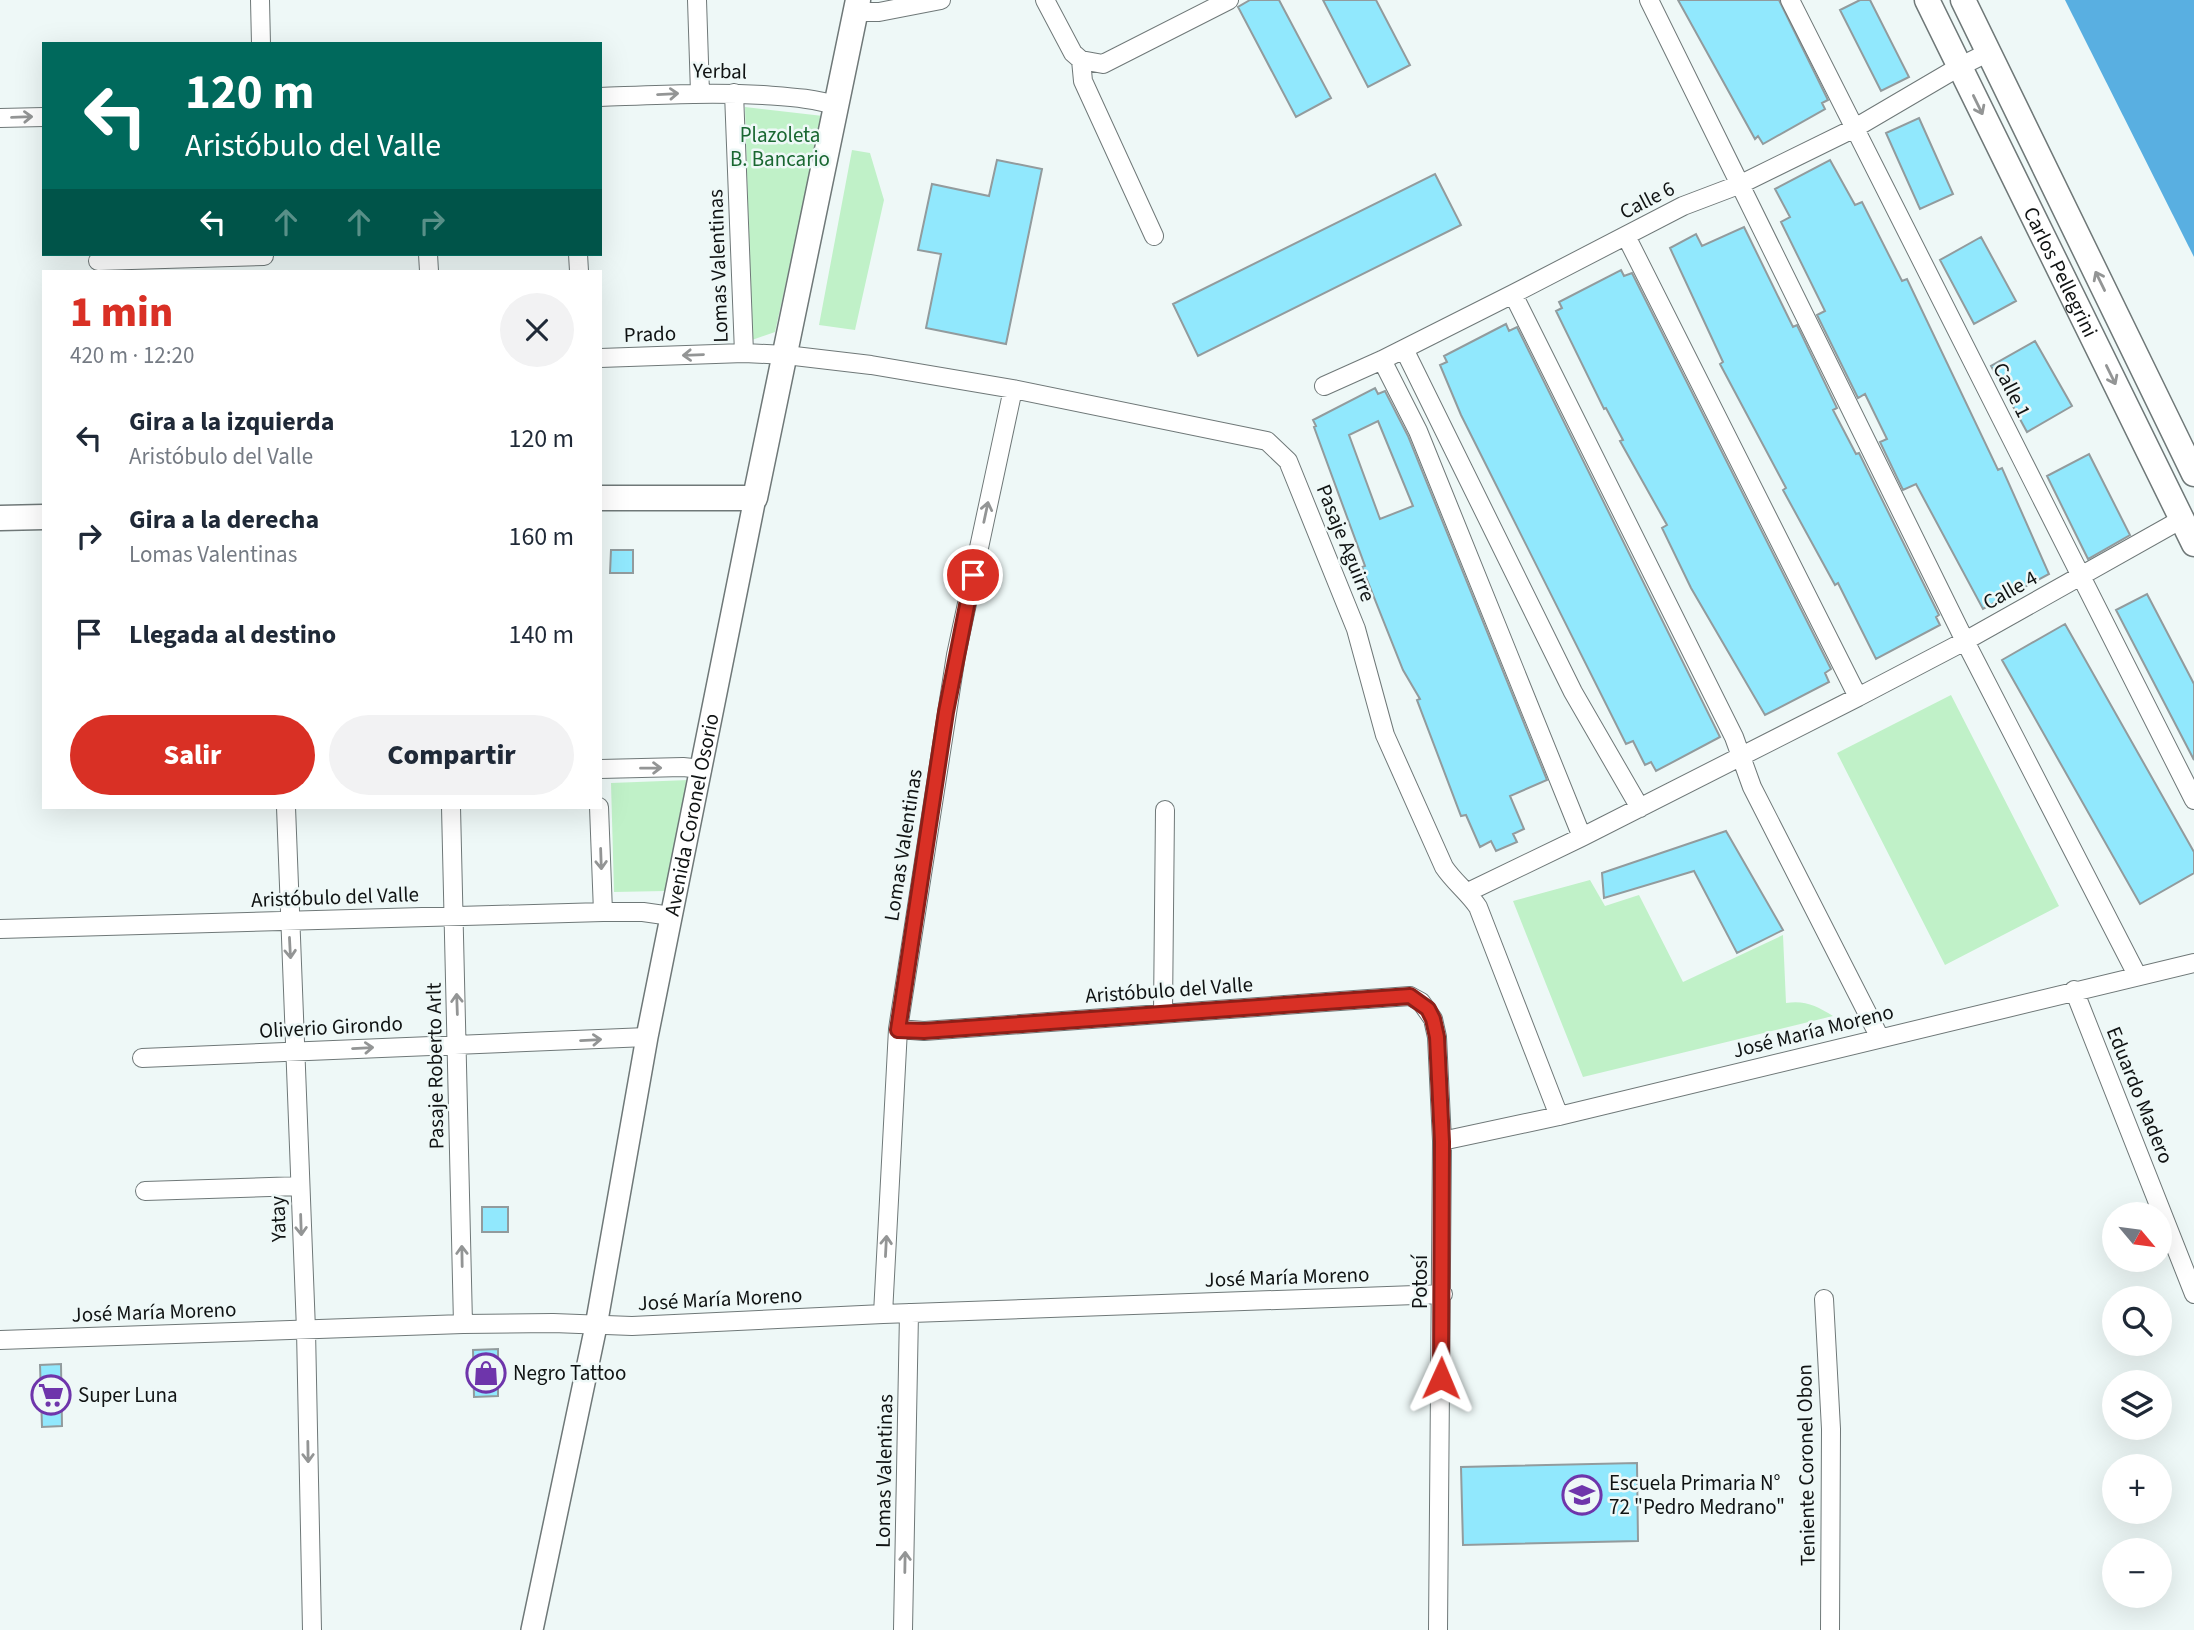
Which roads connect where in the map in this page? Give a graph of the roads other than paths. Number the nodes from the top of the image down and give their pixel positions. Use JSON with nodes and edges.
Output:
{"nodes":[{"id":1,"x":260,"y":0,"type":"edge"},
{"id":2,"x":697,"y":0,"type":"edge"},
{"id":3,"x":941,"y":0,"type":"edge"},
{"id":4,"x":1045,"y":0,"type":"edge"},
{"id":5,"x":1229,"y":0,"type":"edge"},
{"id":6,"x":1649,"y":0,"type":"edge"},
{"id":7,"x":1790,"y":0,"type":"edge"},
{"id":8,"x":1927,"y":0,"type":"edge"},
{"id":9,"x":1963,"y":0,"type":"edge"},
{"id":10,"x":857,"y":6,"type":"edge"},
{"id":11,"x":261,"y":42,"type":"edge"},
{"id":12,"x":1989,"y":52,"type":"junction"},
{"id":13,"x":1081,"y":60,"type":"junction"},
{"id":14,"x":1959,"y":66,"type":"junction"},
{"id":15,"x":700,"y":93,"type":"junction"},
{"id":16,"x":734,"y":93,"type":"junction"},
{"id":17,"x":602,"y":97,"type":"edge"},
{"id":18,"x":838,"y":106,"type":"junction"},
{"id":19,"x":42,"y":117,"type":"edge"},
{"id":20,"x":0,"y":118,"type":"edge"},
{"id":21,"x":1854,"y":128,"type":"junction"},
{"id":22,"x":1741,"y":184,"type":"junction"},
{"id":23,"x":1154,"y":236,"type":"dead end"},
{"id":24,"x":1626,"y":236,"type":"junction"},
{"id":25,"x":265,"y":260,"type":"edge"},
{"id":26,"x":98,"y":261,"type":"dead end"},
{"id":27,"x":1513,"y":294,"type":"junction"},
{"id":28,"x":1404,"y":349,"type":"junction"},
{"id":29,"x":744,"y":353,"type":"junction"},
{"id":30,"x":786,"y":355,"type":"junction"},
{"id":31,"x":602,"y":358,"type":"edge"},
{"id":32,"x":1382,"y":360,"type":"junction"},
{"id":33,"x":1324,"y":386,"type":"dead end"},
{"id":34,"x":1013,"y":389,"type":"junction"},
{"id":35,"x":2194,"y":474,"type":"edge"},
{"id":36,"x":602,"y":498,"type":"edge"},
{"id":37,"x":755,"y":498,"type":"junction"},
{"id":38,"x":42,"y":517,"type":"edge"},
{"id":39,"x":0,"y":518,"type":"edge"},
{"id":40,"x":2182,"y":519,"type":"junction"},
{"id":41,"x":2194,"y":544,"type":"edge"},
{"id":42,"x":2079,"y":576,"type":"junction"},
{"id":43,"x":1965,"y":641,"type":"junction"},
{"id":44,"x":1858,"y":697,"type":"junction"},
{"id":45,"x":1740,"y":756,"type":"junction"},
{"id":46,"x":602,"y":769,"type":"edge"},
{"id":47,"x":702,"y":769,"type":"junction"},
{"id":48,"x":2194,"y":800,"type":"edge"},
{"id":49,"x":1640,"y":808,"type":"junction"},
{"id":50,"x":286,"y":809,"type":"edge"},
{"id":51,"x":451,"y":809,"type":"edge"},
{"id":52,"x":599,"y":809,"type":"edge"},
{"id":53,"x":1165,"y":810,"type":"dead end"},
{"id":54,"x":1582,"y":837,"type":"junction"},
{"id":55,"x":1468,"y":892,"type":"junction"},
{"id":56,"x":603,"y":912,"type":"junction"},
{"id":57,"x":454,"y":915,"type":"junction"},
{"id":58,"x":671,"y":916,"type":"junction"},
{"id":59,"x":289,"y":921,"type":"junction"},
{"id":60,"x":0,"y":929,"type":"edge"},
{"id":61,"x":2194,"y":963,"type":"edge"},
{"id":62,"x":2137,"y":975,"type":"junction"},
{"id":63,"x":2074,"y":990,"type":"junction"},
{"id":64,"x":1163,"y":1012,"type":"junction"},
{"id":65,"x":1433,"y":1019,"type":"joint"},
{"id":66,"x":898,"y":1030,"type":"junction"},
{"id":67,"x":647,"y":1037,"type":"junction"},
{"id":68,"x":1880,"y":1038,"type":"junction"},
{"id":69,"x":458,"y":1044,"type":"junction"},
{"id":70,"x":295,"y":1051,"type":"junction"},
{"id":71,"x":142,"y":1058,"type":"dead end"},
{"id":72,"x":1559,"y":1116,"type":"junction"},
{"id":73,"x":1442,"y":1142,"type":"junction"},
{"id":74,"x":300,"y":1186,"type":"junction"},
{"id":75,"x":145,"y":1191,"type":"dead end"},
{"id":76,"x":1443,"y":1294,"type":"junction"},
{"id":77,"x":2194,"y":1294,"type":"edge"},
{"id":78,"x":1824,"y":1299,"type":"dead end"},
{"id":79,"x":909,"y":1313,"type":"junction"},
{"id":80,"x":883,"y":1314,"type":"junction"},
{"id":81,"x":463,"y":1324,"type":"junction"},
{"id":82,"x":596,"y":1326,"type":"junction"},
{"id":83,"x":306,"y":1330,"type":"junction"},
{"id":84,"x":0,"y":1340,"type":"edge"},
{"id":85,"x":312,"y":1630,"type":"edge"},
{"id":86,"x":532,"y":1630,"type":"edge"},
{"id":87,"x":903,"y":1630,"type":"edge"},
{"id":88,"x":1438,"y":1630,"type":"edge"},
{"id":89,"x":1830,"y":1630,"type":"edge"}],
"edges":[{"from":1,"to":11,"type":"street"},
{"from":2,"to":15,"type":"street"},
{"from":3,"to":10,"type":"street"},
{"from":4,"to":13,"type":"street"},
{"from":5,"to":13,"type":"street"},
{"from":6,"to":22,"type":"street"},
{"from":7,"to":21,"type":"street","name":"Calle 1"},
{"from":8,"to":14,"type":"main road","name":"Carlos Pellegrini"},
{"from":9,"to":12,"type":"main road","name":"Carlos Pellegrini"},
{"from":10,"to":18,"type":"main road","name":"Avenida Coronel Osorio"},
{"from":12,"to":14,"type":"street","name":"Calle 6"},
{"from":35,"to":12,"type":"main road","name":"Carlos Pellegrini","one_way":true},
{"from":13,"to":23,"type":"street"},
{"from":14,"to":21,"type":"street","name":"Calle 6"},
{"from":14,"to":40,"type":"main road","name":"Carlos Pellegrini","one_way":true},
{"from":15,"to":16,"type":"street","name":"Yerbal"},
{"from":17,"to":15,"type":"street","name":"Yerbal","one_way":true},
{"from":16,"to":18,"type":"street","name":"Yerbal"},
{"from":16,"to":29,"type":"street","name":"Lomas Valentinas"},
{"from":18,"to":30,"type":"main road","name":"Avenida Coronel Osorio"},
{"from":20,"to":19,"type":"street","one_way":true},
{"from":21,"to":22,"type":"street","name":"Calle 6"},
{"from":21,"to":42,"type":"street","name":"Calle 1"},
{"from":22,"to":24,"type":"street","name":"Calle 6"},
{"from":22,"to":43,"type":"street"},
{"from":24,"to":27,"type":"street","name":"Calle 6"},
{"from":24,"to":44,"type":"street"},
{"from":25,"to":26,"type":"street"},
{"from":27,"to":28,"type":"street","name":"Calle 6"},
{"from":27,"to":45,"type":"street"},
{"from":28,"to":32,"type":"street","name":"Calle 6"},
{"from":28,"to":49,"type":"street"},
{"from":29,"to":30,"type":"street","name":"Prado"},
{"from":29,"to":31,"type":"street","name":"Prado","one_way":true},
{"from":30,"to":34,"type":"street","name":"Pasaje Aguirre"},
{"from":30,"to":37,"type":"main road","name":"Avenida Coronel Osorio"},
{"from":32,"to":33,"type":"street","name":"Calle 6"},
{"from":32,"to":54,"type":"street"},
{"from":34,"to":55,"type":"street","name":"Pasaje Aguirre"},
{"from":66,"to":34,"type":"street","name":"Lomas Valentinas","one_way":true},
{"from":36,"to":37,"type":"main road"},
{"from":37,"to":47,"type":"street","name":"Avenida Coronel Osorio"},
{"from":38,"to":39,"type":"main road"},
{"from":40,"to":41,"type":"main road","name":"Carlos Pellegrini"},
{"from":40,"to":42,"type":"street","name":"Calle 4"},
{"from":42,"to":43,"type":"street","name":"Calle 4"},
{"from":42,"to":48,"type":"street","name":"Calle 1"},
{"from":43,"to":44,"type":"street","name":"Calle 4"},
{"from":43,"to":62,"type":"street"},
{"from":44,"to":45,"type":"street","name":"Calle 4"},
{"from":45,"to":49,"type":"street","name":"Calle 4"},
{"from":45,"to":68,"type":"street"},
{"from":46,"to":47,"type":"street","one_way":true},
{"from":47,"to":58,"type":"street","name":"Avenida Coronel Osorio"},
{"from":49,"to":54,"type":"street","name":"Calle 4"},
{"from":50,"to":59,"type":"street","name":"Yatay"},
{"from":51,"to":57,"type":"street","name":"Pasaje Roberto Arlt"},
{"from":52,"to":56,"type":"street","one_way":true},
{"from":53,"to":64,"type":"street"},
{"from":54,"to":55,"type":"street","name":"Calle 4"},
{"from":55,"to":72,"type":"street","name":"Pasaje Aguirre"},
{"from":56,"to":57,"type":"street","name":"Aristóbulo del Valle"},
{"from":56,"to":58,"type":"street","name":"Aristóbulo del Valle"},
{"from":57,"to":59,"type":"street","name":"Aristóbulo del Valle"},
{"from":69,"to":57,"type":"street","name":"Pasaje Roberto Arlt","one_way":true},
{"from":58,"to":67,"type":"street","name":"Avenida Coronel Osorio"},
{"from":59,"to":60,"type":"street","name":"Aristóbulo del Valle"},
{"from":59,"to":70,"type":"street","name":"Yatay","one_way":true},
{"from":61,"to":62,"type":"street","name":"José María Moreno"},
{"from":62,"to":63,"type":"street","name":"José María Moreno"},
{"from":63,"to":68,"type":"street","name":"José María Moreno"},
{"from":63,"to":77,"type":"street","name":"Eduardo Madero"},
{"from":64,"to":65,"type":"street","name":"Aristóbulo del Valle"},
{"from":64,"to":66,"type":"street","name":"Aristóbulo del Valle"},
{"from":65,"to":73,"type":"street","name":"Potosí"},
{"from":80,"to":66,"type":"street","name":"Lomas Valentinas","one_way":true},
{"from":69,"to":67,"type":"street","name":"Oliverio Girondo","one_way":true},
{"from":67,"to":82,"type":"street","name":"Avenida Coronel Osorio"},
{"from":68,"to":72,"type":"street","name":"José María Moreno"},
{"from":70,"to":69,"type":"street","name":"Oliverio Girondo","one_way":true},
{"from":81,"to":69,"type":"street","name":"Pasaje Roberto Arlt","one_way":true},
{"from":70,"to":71,"type":"street","name":"Oliverio Girondo"},
{"from":70,"to":74,"type":"street","name":"Yatay"},
{"from":72,"to":73,"type":"street","name":"José María Moreno"},
{"from":73,"to":76,"type":"street","name":"Potosí"},
{"from":74,"to":75,"type":"street"},
{"from":74,"to":83,"type":"street","name":"Yatay","one_way":true},
{"from":76,"to":79,"type":"street","name":"José María Moreno"},
{"from":76,"to":88,"type":"street","name":"Potosí"},
{"from":78,"to":89,"type":"street","name":"Teniente Coronel Obon"},
{"from":79,"to":80,"type":"street","name":"José María Moreno"},
{"from":87,"to":79,"type":"street","name":"Lomas Valentinas","one_way":true},
{"from":80,"to":82,"type":"street","name":"José María Moreno"},
{"from":81,"to":82,"type":"street","name":"José María Moreno"},
{"from":81,"to":83,"type":"street","name":"José María Moreno"},
{"from":82,"to":86,"type":"street","name":"Avenida Coronel Osorio"},
{"from":83,"to":84,"type":"street","name":"José María Moreno"},
{"from":83,"to":85,"type":"street","name":"Yatay","one_way":true}]}
